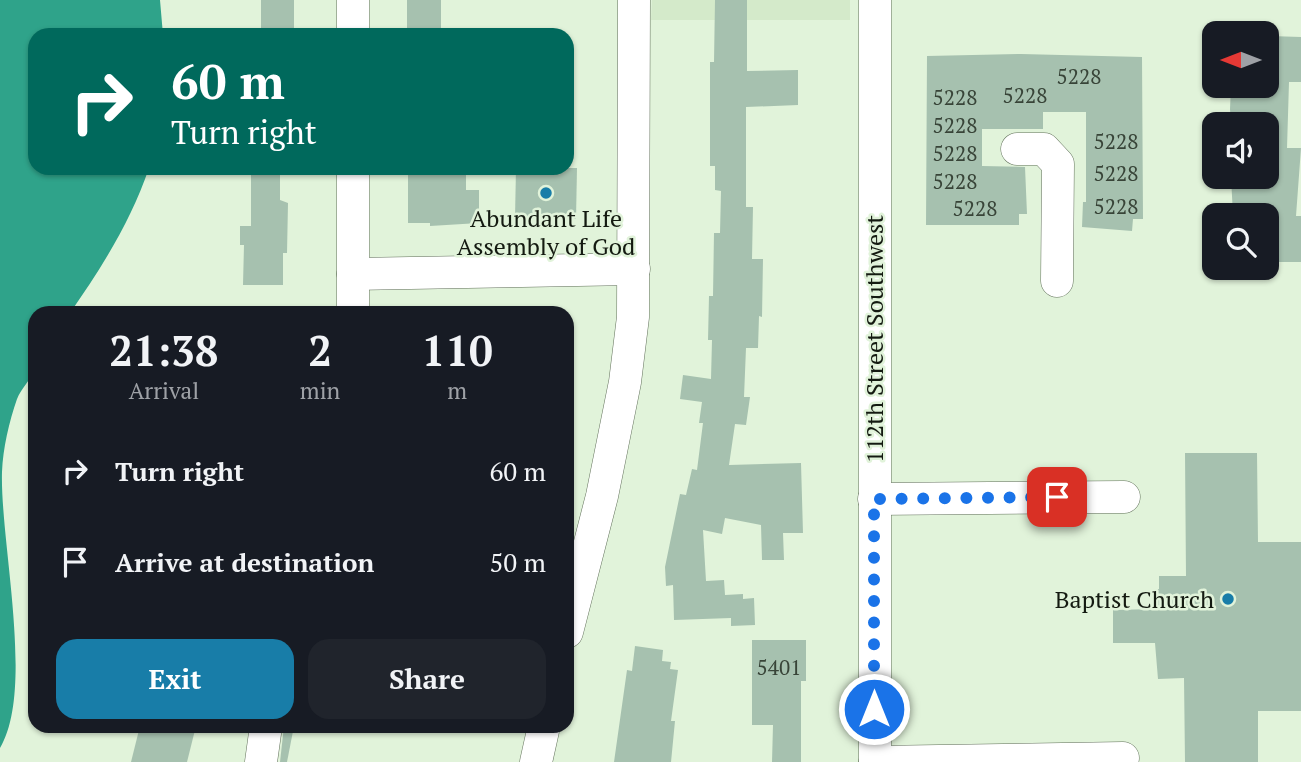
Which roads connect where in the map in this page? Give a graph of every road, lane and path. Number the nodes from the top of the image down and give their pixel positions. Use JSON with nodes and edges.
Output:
{"nodes":[{"id":1,"x":353,"y":0,"type":"edge"},
{"id":2,"x":634,"y":0,"type":"edge"},
{"id":3,"x":875,"y":0,"type":"edge"},
{"id":4,"x":353,"y":28,"type":"edge"},
{"id":5,"x":1017,"y":149,"type":"dead end"},
{"id":6,"x":353,"y":175,"type":"edge"},
{"id":7,"x":634,"y":268,"type":"junction"},
{"id":8,"x":353,"y":274,"type":"junction"},
{"id":9,"x":1057,"y":281,"type":"dead end"},
{"id":10,"x":353,"y":306,"type":"edge"},
{"id":11,"x":1124,"y":498,"type":"dead end"},
{"id":12,"x":874,"y":499,"type":"junction"},
{"id":13,"x":574,"y":605,"type":"edge"},
{"id":14,"x":265,"y":733,"type":"edge"},
{"id":15,"x":542,"y":733,"type":"edge"},
{"id":16,"x":1123,"y":758,"type":"dead end"},
{"id":17,"x":261,"y":762,"type":"edge"},
{"id":18,"x":536,"y":762,"type":"edge"},
{"id":19,"x":875,"y":762,"type":"edge"}],
"edges":[{"from":1,"to":4,"type":"street"},
{"from":2,"to":7,"type":"street"},
{"from":3,"to":12,"type":"street","name":"112th Street Southwest"},
{"from":5,"to":9,"type":"street"},
{"from":6,"to":8,"type":"street"},
{"from":7,"to":8,"type":"street"},
{"from":7,"to":13,"type":"street"},
{"from":8,"to":10,"type":"street"},
{"from":11,"to":12,"type":"street"},
{"from":12,"to":19,"type":"street","name":"112th Street Southwest"},
{"from":14,"to":17,"type":"street"},
{"from":15,"to":18,"type":"street"},
{"from":16,"to":19,"type":"street"}]}
